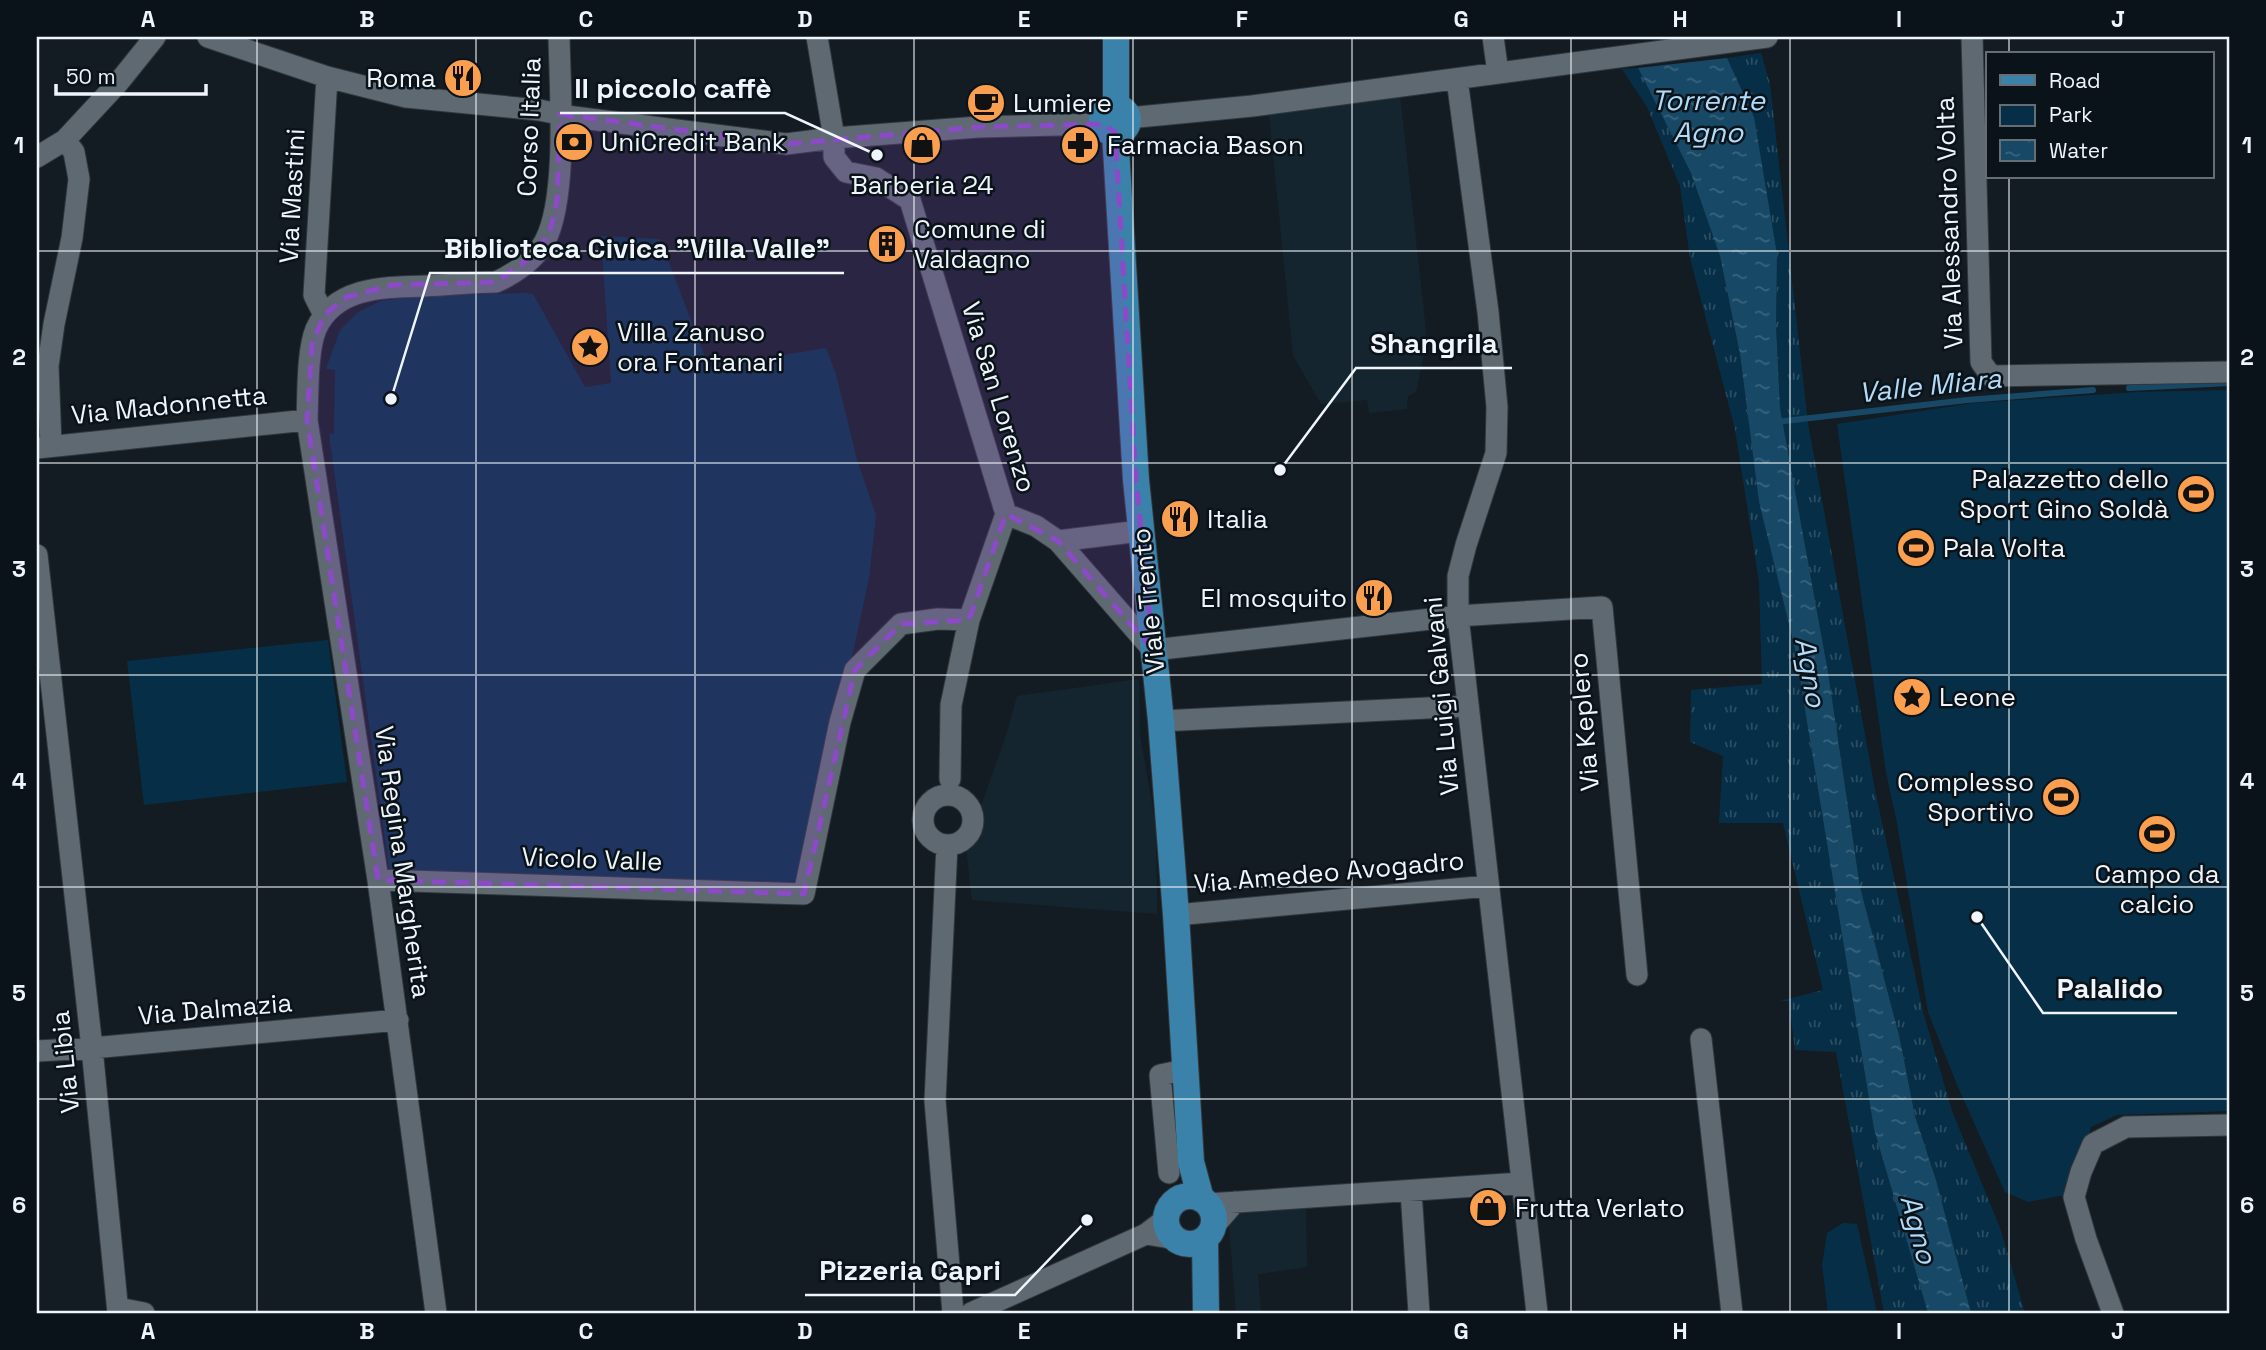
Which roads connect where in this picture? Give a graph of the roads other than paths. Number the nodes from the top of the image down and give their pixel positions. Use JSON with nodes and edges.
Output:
{"nodes":[{"id":1,"x":155,"y":37,"type":"edge"},
{"id":2,"x":208,"y":37,"type":"edge"},
{"id":3,"x":559,"y":37,"type":"edge"},
{"id":4,"x":817,"y":37,"type":"edge"},
{"id":5,"x":1115,"y":37,"type":"edge"},
{"id":6,"x":1493,"y":37,"type":"edge"},
{"id":7,"x":1972,"y":37,"type":"edge"},
{"id":8,"x":1760,"y":38,"type":"edge"},
{"id":9,"x":1498,"y":73,"type":"junction"},
{"id":10,"x":327,"y":77,"type":"junction"},
{"id":11,"x":1457,"y":79,"type":"junction"},
{"id":12,"x":560,"y":114,"type":"junction"},
{"id":13,"x":1115,"y":120,"type":"junction"},
{"id":14,"x":834,"y":138,"type":"junction"},
{"id":15,"x":65,"y":140,"type":"junction"},
{"id":16,"x":37,"y":157,"type":"edge"},
{"id":17,"x":324,"y":315,"type":"junction"},
{"id":18,"x":2229,"y":372,"type":"edge"},
{"id":19,"x":307,"y":420,"type":"junction"},
{"id":20,"x":44,"y":446,"type":"edge"},
{"id":21,"x":1006,"y":514,"type":"junction"},
{"id":22,"x":1140,"y":531,"type":"junction"},
{"id":23,"x":1058,"y":541,"type":"junction"},
{"id":24,"x":37,"y":555,"type":"edge"},
{"id":25,"x":1458,"y":616,"type":"junction"},
{"id":26,"x":969,"y":620,"type":"junction"},
{"id":27,"x":1153,"y":650,"type":"junction"},
{"id":28,"x":43,"y":668,"type":"edge"},
{"id":29,"x":1468,"y":706,"type":"junction"},
{"id":30,"x":1161,"y":721,"type":"junction"},
{"id":31,"x":950,"y":779,"type":"dead end"},
{"id":32,"x":947,"y":845,"type":"dead end"},
{"id":33,"x":379,"y":880,"type":"junction"},
{"id":34,"x":1488,"y":886,"type":"junction"},
{"id":35,"x":1176,"y":915,"type":"junction"},
{"id":36,"x":1637,"y":975,"type":"dead end"},
{"id":37,"x":398,"y":1020,"type":"junction"},
{"id":38,"x":1701,"y":1040,"type":"dead end"},
{"id":39,"x":92,"y":1048,"type":"junction"},
{"id":40,"x":37,"y":1051,"type":"edge"},
{"id":41,"x":2229,"y":1125,"type":"edge"},
{"id":42,"x":1521,"y":1183,"type":"junction"},
{"id":43,"x":1411,"y":1191,"type":"junction"},
{"id":44,"x":1187,"y":1227,"type":"junction"},
{"id":45,"x":118,"y":1310,"type":"edge"},
{"id":46,"x":144,"y":1313,"type":"edge"},
{"id":47,"x":436,"y":1313,"type":"edge"},
{"id":48,"x":953,"y":1313,"type":"edge"},
{"id":49,"x":971,"y":1313,"type":"edge"},
{"id":50,"x":1206,"y":1313,"type":"edge"},
{"id":51,"x":1419,"y":1313,"type":"edge"},
{"id":52,"x":1537,"y":1313,"type":"edge"},
{"id":53,"x":1732,"y":1313,"type":"edge"},
{"id":54,"x":2113,"y":1313,"type":"edge"}],
"edges":[{"from":1,"to":15,"type":"street"},
{"from":2,"to":10,"type":"street"},
{"from":3,"to":12,"type":"street","name":"Corso Italia"},
{"from":4,"to":14,"type":"street","name":"Via San Lorenzo"},
{"from":5,"to":13,"type":"main road","name":"Viale Trento"},
{"from":6,"to":9,"type":"street"},
{"from":7,"to":18,"type":"street","name":"Via Alessandro Volta"},
{"from":8,"to":9,"type":"street"},
{"from":9,"to":11,"type":"street"},
{"from":10,"to":12,"type":"street"},
{"from":10,"to":17,"type":"street","name":"Via Mastini"},
{"from":11,"to":13,"type":"street"},
{"from":11,"to":25,"type":"street","name":"Via Luigi Galvani"},
{"from":12,"to":14,"type":"street"},
{"from":12,"to":17,"type":"street","name":"Corso Italia"},
{"from":13,"to":14,"type":"street"},
{"from":13,"to":22,"type":"main road","name":"Viale Trento"},
{"from":14,"to":21,"type":"street","name":"Via San Lorenzo"},
{"from":15,"to":16,"type":"street"},
{"from":15,"to":20,"type":"street"},
{"from":17,"to":19,"type":"street"},
{"from":19,"to":20,"type":"street","name":"Via Madonnetta"},
{"from":19,"to":33,"type":"street","name":"Via Regina Margherita"},
{"from":21,"to":23,"type":"street"},
{"from":21,"to":26,"type":"street"},
{"from":22,"to":23,"type":"street"},
{"from":22,"to":27,"type":"main road","name":"Viale Trento"},
{"from":23,"to":27,"type":"street"},
{"from":24,"to":28,"type":"street","name":"Via Libia"},
{"from":25,"to":27,"type":"street"},
{"from":25,"to":29,"type":"street","name":"Via Luigi Galvani"},
{"from":25,"to":36,"type":"street","name":"Via Keplero"},
{"from":26,"to":31,"type":"street"},
{"from":26,"to":33,"type":"street","name":"Vicolo Valle"},
{"from":27,"to":30,"type":"main road","name":"Viale Trento"},
{"from":28,"to":39,"type":"street","name":"Via Libia"},
{"from":29,"to":30,"type":"street"},
{"from":29,"to":34,"type":"street","name":"Via Luigi Galvani"},
{"from":30,"to":35,"type":"main road","name":"Viale Trento"},
{"from":32,"to":48,"type":"street"},
{"from":33,"to":37,"type":"street","name":"Via Regina Margherita"},
{"from":34,"to":35,"type":"street","name":"Via Amedeo Avogadro"},
{"from":34,"to":42,"type":"street","name":"Via Luigi Galvani"},
{"from":35,"to":44,"type":"main road","name":"Viale Trento"},
{"from":37,"to":39,"type":"street","name":"Via Dalmazia"},
{"from":37,"to":47,"type":"street","name":"Via Regina Margherita"},
{"from":38,"to":53,"type":"street"},
{"from":39,"to":40,"type":"street","name":"Via Dalmazia"},
{"from":39,"to":45,"type":"street","name":"Via Libia"},
{"from":41,"to":54,"type":"street"},
{"from":42,"to":43,"type":"street"},
{"from":42,"to":52,"type":"street","name":"Via Luigi Galvani"},
{"from":43,"to":44,"type":"street"},
{"from":43,"to":51,"type":"street"},
{"from":44,"to":49,"type":"street"},
{"from":44,"to":50,"type":"main road","name":"Viale Trento"},
{"from":45,"to":46,"type":"street"}]}
